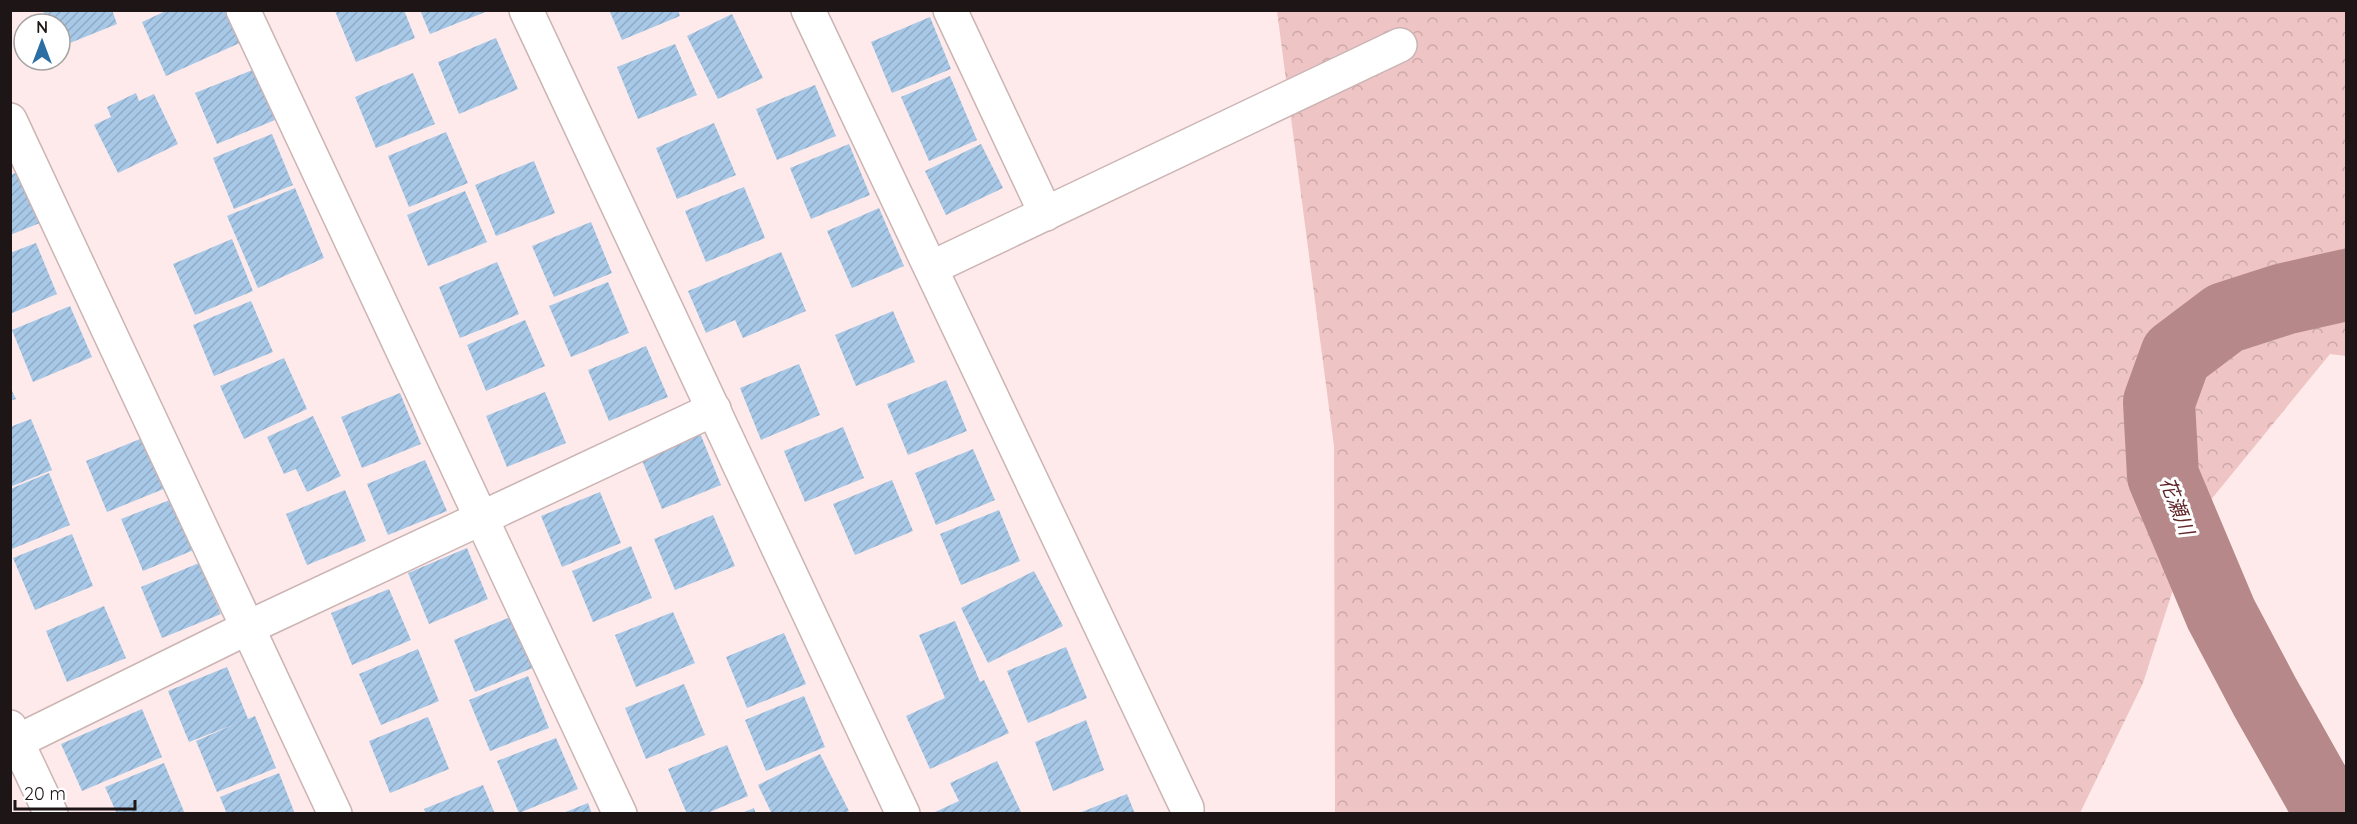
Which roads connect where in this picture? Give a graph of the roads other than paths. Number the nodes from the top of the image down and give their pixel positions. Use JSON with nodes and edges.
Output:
{"nodes":[{"id":1,"x":243,"y":10,"type":"edge"},
{"id":2,"x":526,"y":10,"type":"edge"},
{"id":3,"x":808,"y":10,"type":"edge"},
{"id":4,"x":950,"y":10,"type":"edge"},
{"id":5,"x":1400,"y":45,"type":"dead end"},
{"id":6,"x":10,"y":120,"type":"edge"},
{"id":7,"x":1046,"y":214,"type":"junction"},
{"id":8,"x":931,"y":268,"type":"junction"},
{"id":9,"x":714,"y":410,"type":"junction"},
{"id":10,"x":482,"y":519,"type":"junction"},
{"id":11,"x":247,"y":628,"type":"junction"},
{"id":12,"x":13,"y":738,"type":"edge"},
{"id":13,"x":51,"y":813,"type":"edge"},
{"id":14,"x":336,"y":813,"type":"edge"},
{"id":15,"x":620,"y":813,"type":"edge"},
{"id":16,"x":903,"y":813,"type":"edge"},
{"id":17,"x":1188,"y":813,"type":"edge"}],
"edges":[{"from":1,"to":10,"type":"street"},
{"from":2,"to":9,"type":"street"},
{"from":3,"to":8,"type":"street"},
{"from":4,"to":7,"type":"street"},
{"from":5,"to":7,"type":"street"},
{"from":6,"to":11,"type":"street"},
{"from":7,"to":8,"type":"street"},
{"from":8,"to":17,"type":"street"},
{"from":9,"to":10,"type":"street"},
{"from":9,"to":16,"type":"street"},
{"from":10,"to":11,"type":"street"},
{"from":10,"to":15,"type":"street"},
{"from":11,"to":12,"type":"street"},
{"from":11,"to":14,"type":"street"},
{"from":12,"to":13,"type":"street"}]}
